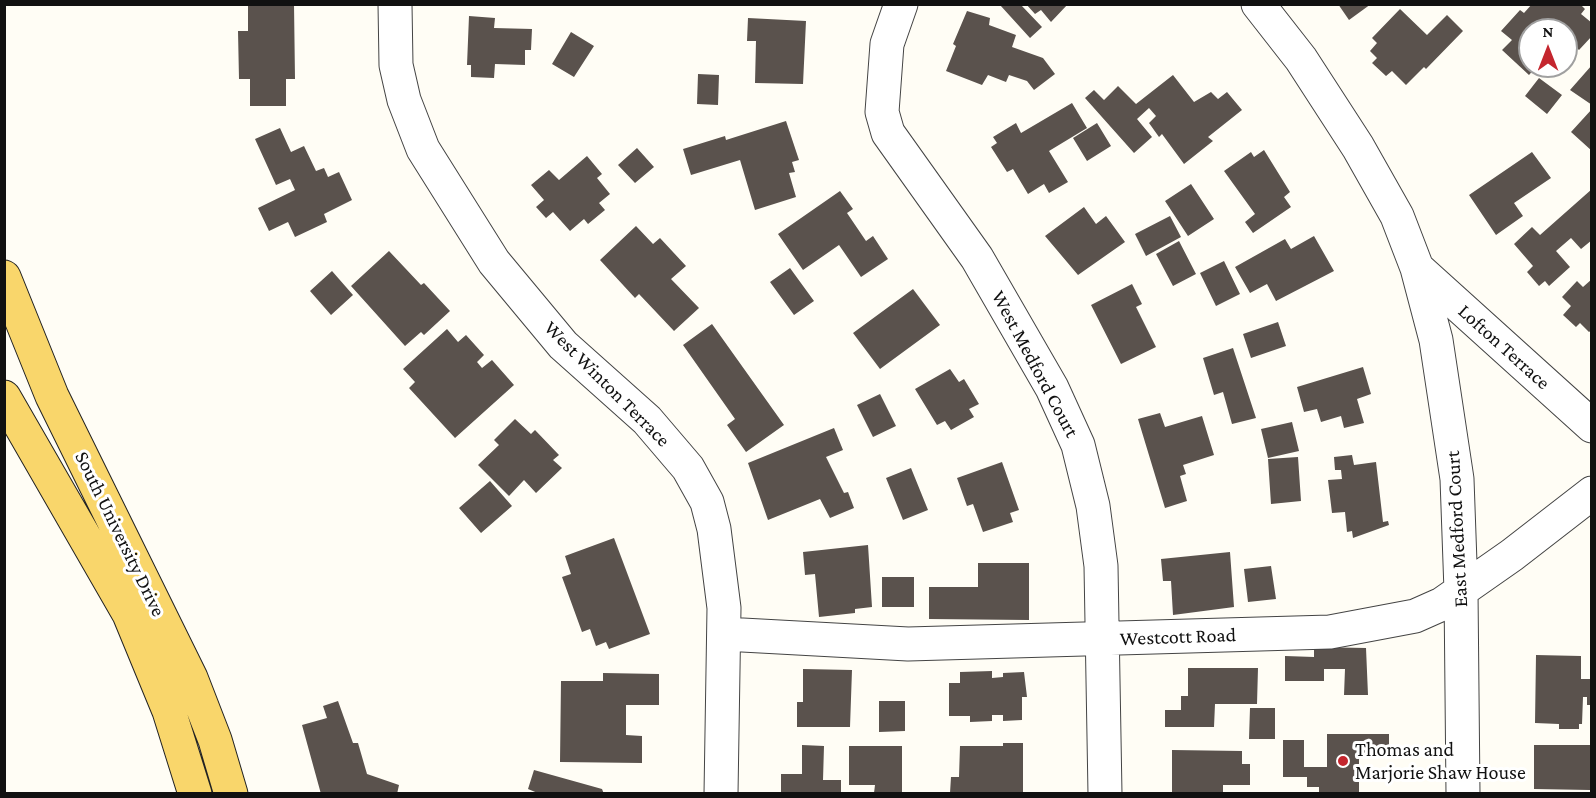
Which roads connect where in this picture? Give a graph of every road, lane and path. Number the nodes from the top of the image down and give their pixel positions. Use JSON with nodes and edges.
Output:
{"nodes":[{"id":1,"x":395,"y":4,"type":"edge"},
{"id":2,"x":901,"y":4,"type":"edge"},
{"id":3,"x":1258,"y":4,"type":"edge"},
{"id":4,"x":1417,"y":268,"type":"junction"},
{"id":5,"x":4,"y":277,"type":"edge"},
{"id":6,"x":4,"y":397,"type":"edge"},
{"id":7,"x":1592,"y":426,"type":"edge"},
{"id":8,"x":1592,"y":493,"type":"edge"},
{"id":9,"x":1461,"y":591,"type":"junction"},
{"id":10,"x":724,"y":634,"type":"junction"},
{"id":11,"x":1104,"y":639,"type":"junction"},
{"id":12,"x":195,"y":794,"type":"edge"},
{"id":13,"x":231,"y":794,"type":"edge"},
{"id":14,"x":721,"y":794,"type":"edge"},
{"id":15,"x":1106,"y":794,"type":"edge"},
{"id":16,"x":1463,"y":794,"type":"edge"}],
"edges":[{"from":1,"to":10,"type":"street","name":"West Winton Terrace"},
{"from":2,"to":11,"type":"street","name":"West Medford Court"},
{"from":3,"to":4,"type":"street"},
{"from":4,"to":7,"type":"street","name":"Lofton Terrace"},
{"from":4,"to":9,"type":"street","name":"East Medford Court"},
{"from":5,"to":13,"type":"main road","name":"South University Drive"},
{"from":6,"to":12,"type":"main road","name":"South University Drive"},
{"from":8,"to":9,"type":"street","name":"Westcott Road"},
{"from":9,"to":11,"type":"street","name":"Westcott Road"},
{"from":9,"to":16,"type":"street","name":"East Medford Court"},
{"from":10,"to":11,"type":"street","name":"Westcott Road"},
{"from":10,"to":14,"type":"street","name":"West Winton Terrace"},
{"from":11,"to":15,"type":"street","name":"West Medford Court"}]}
